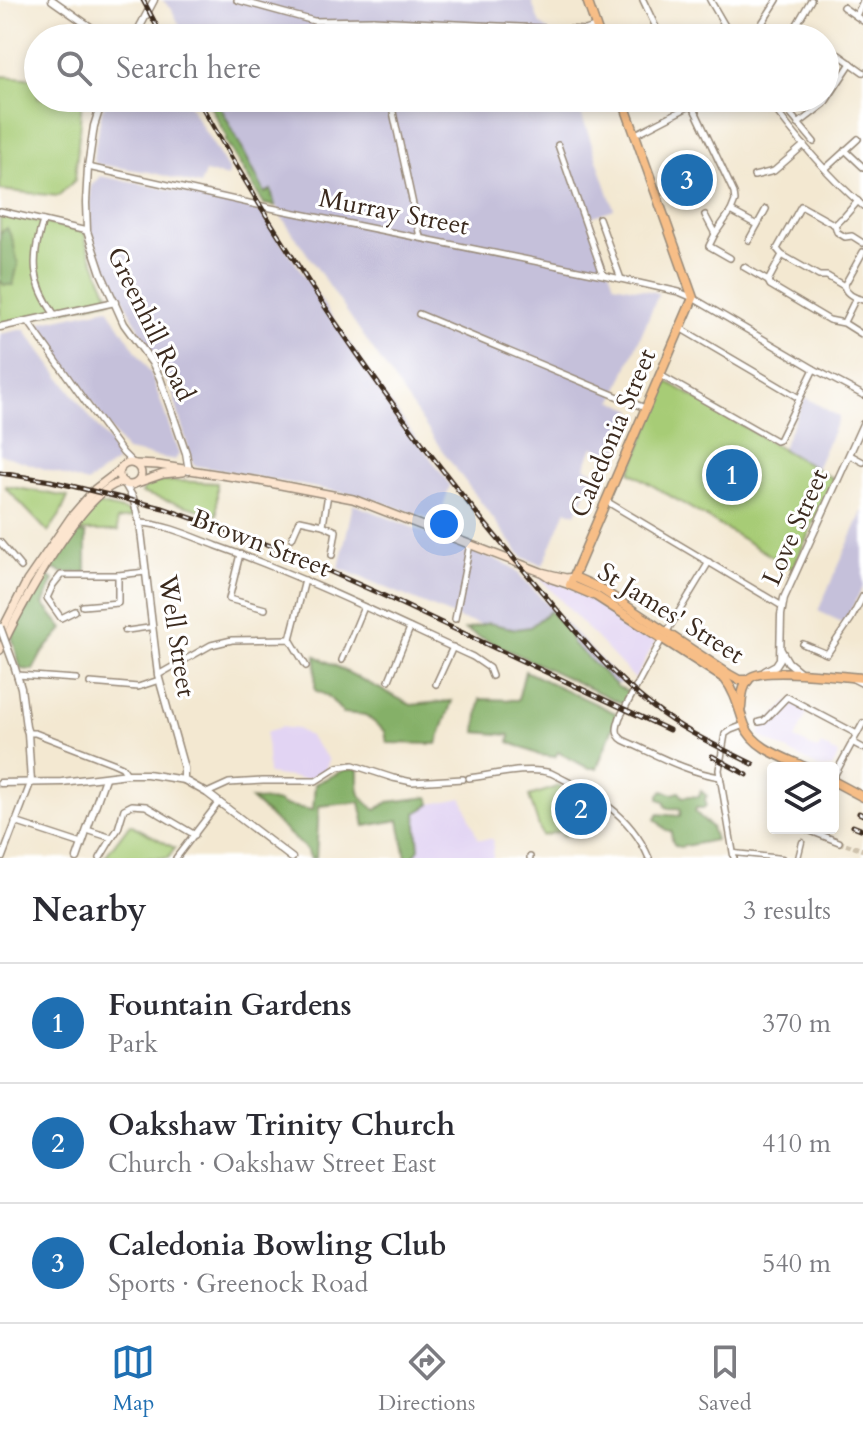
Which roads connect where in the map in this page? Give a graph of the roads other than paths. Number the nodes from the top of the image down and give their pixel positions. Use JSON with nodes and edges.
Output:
{"nodes":[{"id":1,"x":52,"y":0,"type":"edge"},
{"id":2,"x":154,"y":0,"type":"edge"},
{"id":3,"x":237,"y":0,"type":"edge"},
{"id":4,"x":587,"y":0,"type":"edge"},
{"id":5,"x":643,"y":0,"type":"edge"},
{"id":6,"x":710,"y":0,"type":"edge"},
{"id":7,"x":777,"y":0,"type":"edge"},
{"id":8,"x":801,"y":0,"type":"edge"},
{"id":9,"x":863,"y":1,"type":"edge"},
{"id":10,"x":810,"y":2,"type":"edge"},
{"id":11,"x":843,"y":7,"type":"dead end"},
{"id":12,"x":856,"y":16,"type":"junction"},
{"id":13,"x":373,"y":20,"type":"junction"},
{"id":14,"x":863,"y":21,"type":"edge"},
{"id":15,"x":86,"y":24,"type":"edge"},
{"id":16,"x":141,"y":24,"type":"edge"},
{"id":17,"x":374,"y":24,"type":"edge"},
{"id":18,"x":458,"y":24,"type":"edge"},
{"id":19,"x":595,"y":24,"type":"edge"},
{"id":20,"x":654,"y":24,"type":"edge"},
{"id":21,"x":724,"y":24,"type":"edge"},
{"id":22,"x":762,"y":24,"type":"edge"},
{"id":23,"x":797,"y":24,"type":"edge"},
{"id":24,"x":839,"y":55,"type":"edge"},
{"id":25,"x":851,"y":63,"type":"junction"},
{"id":26,"x":863,"y":72,"type":"edge"},
{"id":27,"x":839,"y":81,"type":"edge"},
{"id":28,"x":98,"y":112,"type":"edge"},
{"id":29,"x":393,"y":112,"type":"edge"},
{"id":30,"x":627,"y":112,"type":"edge"},
{"id":31,"x":673,"y":112,"type":"edge"},
{"id":32,"x":696,"y":112,"type":"edge"},
{"id":33,"x":777,"y":112,"type":"edge"},
{"id":34,"x":788,"y":112,"type":"edge"},
{"id":35,"x":814,"y":112,"type":"edge"},
{"id":36,"x":798,"y":124,"type":"junction"},
{"id":37,"x":635,"y":135,"type":"junction"},
{"id":38,"x":858,"y":139,"type":"dead end"},
{"id":39,"x":814,"y":142,"type":"dead end"},
{"id":40,"x":558,"y":145,"type":"dead end"},
{"id":41,"x":804,"y":145,"type":"junction"},
{"id":42,"x":845,"y":150,"type":"junction"},
{"id":43,"x":88,"y":167,"type":"junction"},
{"id":44,"x":863,"y":167,"type":"edge"},
{"id":45,"x":825,"y":169,"type":"junction"},
{"id":46,"x":754,"y":176,"type":"dead end"},
{"id":47,"x":860,"y":203,"type":"edge"},
{"id":48,"x":766,"y":209,"type":"dead end"},
{"id":49,"x":0,"y":211,"type":"edge"},
{"id":50,"x":731,"y":211,"type":"junction"},
{"id":51,"x":705,"y":215,"type":"dead end"},
{"id":52,"x":599,"y":218,"type":"dead end"},
{"id":53,"x":43,"y":221,"type":"junction"},
{"id":54,"x":757,"y":225,"type":"junction"},
{"id":55,"x":835,"y":225,"type":"junction"},
{"id":56,"x":87,"y":231,"type":"junction"},
{"id":57,"x":715,"y":234,"type":"junction"},
{"id":58,"x":420,"y":237,"type":"junction"},
{"id":59,"x":749,"y":240,"type":"dead end"},
{"id":60,"x":863,"y":243,"type":"edge"},
{"id":61,"x":863,"y":252,"type":"edge"},
{"id":62,"x":782,"y":255,"type":"junction"},
{"id":63,"x":730,"y":258,"type":"dead end"},
{"id":64,"x":744,"y":267,"type":"dead end"},
{"id":65,"x":603,"y":275,"type":"junction"},
{"id":66,"x":621,"y":279,"type":"junction"},
{"id":67,"x":768,"y":281,"type":"junction"},
{"id":68,"x":844,"y":286,"type":"junction"},
{"id":69,"x":693,"y":298,"type":"junction"},
{"id":70,"x":860,"y":299,"type":"edge"},
{"id":71,"x":115,"y":302,"type":"junction"},
{"id":72,"x":419,"y":314,"type":"dead end"},
{"id":73,"x":55,"y":315,"type":"junction"},
{"id":74,"x":28,"y":321,"type":"junction"},
{"id":75,"x":844,"y":323,"type":"junction"},
{"id":76,"x":0,"y":327,"type":"edge"},
{"id":77,"x":680,"y":328,"type":"junction"},
{"id":78,"x":863,"y":335,"type":"edge"},
{"id":79,"x":814,"y":369,"type":"junction"},
{"id":80,"x":660,"y":375,"type":"junction"},
{"id":81,"x":863,"y":395,"type":"edge"},
{"id":82,"x":799,"y":398,"type":"junction"},
{"id":83,"x":646,"y":409,"type":"junction"},
{"id":84,"x":863,"y":424,"type":"edge"},
{"id":85,"x":123,"y":453,"type":"junction"},
{"id":86,"x":850,"y":455,"type":"junction"},
{"id":87,"x":863,"y":462,"type":"edge"},
{"id":88,"x":134,"y":464,"type":"junction"},
{"id":89,"x":121,"y":469,"type":"junction"},
{"id":90,"x":189,"y":471,"type":"junction"},
{"id":91,"x":124,"y":483,"type":"junction"},
{"id":92,"x":136,"y":484,"type":"junction"},
{"id":93,"x":329,"y":493,"type":"junction"},
{"id":94,"x":133,"y":498,"type":"junction"},
{"id":95,"x":606,"y":501,"type":"junction"},
{"id":96,"x":140,"y":523,"type":"junction"},
{"id":97,"x":323,"y":525,"type":"junction"},
{"id":98,"x":292,"y":538,"type":"dead end"},
{"id":99,"x":0,"y":542,"type":"edge"},
{"id":100,"x":470,"y":543,"type":"junction"},
{"id":101,"x":240,"y":554,"type":"junction"},
{"id":102,"x":332,"y":555,"type":"dead end"},
{"id":103,"x":709,"y":562,"type":"junction"},
{"id":104,"x":21,"y":567,"type":"dead end"},
{"id":105,"x":147,"y":572,"type":"junction"},
{"id":106,"x":118,"y":575,"type":"junction"},
{"id":107,"x":305,"y":580,"type":"junction"},
{"id":108,"x":572,"y":581,"type":"junction"},
{"id":109,"x":863,"y":596,"type":"edge"},
{"id":110,"x":83,"y":606,"type":"dead end"},
{"id":111,"x":782,"y":606,"type":"junction"},
{"id":112,"x":364,"y":607,"type":"junction"},
{"id":113,"x":265,"y":609,"type":"dead end"},
{"id":114,"x":75,"y":611,"type":"dead end"},
{"id":115,"x":455,"y":619,"type":"dead end"},
{"id":116,"x":0,"y":627,"type":"edge"},
{"id":117,"x":152,"y":627,"type":"junction"},
{"id":118,"x":410,"y":628,"type":"junction"},
{"id":119,"x":124,"y":631,"type":"dead end"},
{"id":120,"x":0,"y":634,"type":"edge"},
{"id":121,"x":664,"y":636,"type":"junction"},
{"id":122,"x":290,"y":639,"type":"junction"},
{"id":123,"x":803,"y":644,"type":"dead end"},
{"id":124,"x":453,"y":647,"type":"junction"},
{"id":125,"x":0,"y":650,"type":"edge"},
{"id":126,"x":781,"y":650,"type":"junction"},
{"id":127,"x":342,"y":660,"type":"dead end"},
{"id":128,"x":306,"y":666,"type":"dead end"},
{"id":129,"x":763,"y":672,"type":"junction"},
{"id":130,"x":804,"y":674,"type":"junction"},
{"id":131,"x":17,"y":675,"type":"junction"},
{"id":132,"x":492,"y":676,"type":"dead end"},
{"id":133,"x":159,"y":678,"type":"junction"},
{"id":134,"x":76,"y":679,"type":"dead end"},
{"id":135,"x":389,"y":680,"type":"dead end"},
{"id":136,"x":748,"y":680,"type":"junction"},
{"id":137,"x":863,"y":681,"type":"edge"},
{"id":138,"x":90,"y":683,"type":"dead end"},
{"id":139,"x":436,"y":684,"type":"dead end"},
{"id":140,"x":741,"y":712,"type":"junction"},
{"id":141,"x":759,"y":722,"type":"dead end"},
{"id":142,"x":863,"y":723,"type":"edge"},
{"id":143,"x":745,"y":725,"type":"junction"},
{"id":144,"x":28,"y":733,"type":"junction"},
{"id":145,"x":857,"y":734,"type":"junction"},
{"id":146,"x":852,"y":742,"type":"junction"},
{"id":147,"x":863,"y":748,"type":"edge"},
{"id":148,"x":795,"y":762,"type":"edge"},
{"id":149,"x":839,"y":768,"type":"edge"},
{"id":150,"x":128,"y":774,"type":"junction"},
{"id":151,"x":720,"y":777,"type":"junction"},
{"id":152,"x":105,"y":778,"type":"junction"},
{"id":153,"x":184,"y":780,"type":"junction"},
{"id":154,"x":31,"y":782,"type":"junction"},
{"id":155,"x":0,"y":783,"type":"edge"},
{"id":156,"x":839,"y":783,"type":"edge"},
{"id":157,"x":207,"y":793,"type":"junction"},
{"id":158,"x":863,"y":797,"type":"edge"},
{"id":159,"x":219,"y":802,"type":"junction"},
{"id":160,"x":15,"y":822,"type":"junction"},
{"id":161,"x":87,"y":830,"type":"junction"},
{"id":162,"x":820,"y":834,"type":"edge"},
{"id":163,"x":195,"y":835,"type":"junction"},
{"id":164,"x":112,"y":838,"type":"junction"},
{"id":165,"x":802,"y":842,"type":"dead end"},
{"id":166,"x":839,"y":842,"type":"tunnel mouth"},
{"id":167,"x":82,"y":844,"type":"junction"},
{"id":168,"x":734,"y":855,"type":"edge"},
{"id":169,"x":2,"y":858,"type":"edge"},
{"id":170,"x":77,"y":858,"type":"edge"},
{"id":171,"x":100,"y":858,"type":"edge"},
{"id":172,"x":176,"y":858,"type":"edge"},
{"id":173,"x":292,"y":858,"type":"edge"},
{"id":174,"x":649,"y":858,"type":"edge"},
{"id":175,"x":782,"y":858,"type":"edge"},
{"id":176,"x":798,"y":858,"type":"edge"}],
"edges":[{"from":1,"to":15,"type":"street"},
{"from":2,"to":16,"type":"street"},
{"from":3,"to":13,"type":"street"},
{"from":4,"to":19,"type":"main road"},
{"from":5,"to":20,"type":"street"},
{"from":6,"to":21,"type":"street"},
{"from":7,"to":22,"type":"street"},
{"from":8,"to":10,"type":"street"},
{"from":9,"to":12,"type":"street"},
{"from":10,"to":23,"type":"street"},
{"from":11,"to":12,"type":"street"},
{"from":12,"to":14,"type":"street"},
{"from":13,"to":17,"type":"street"},
{"from":13,"to":18,"type":"street"},
{"from":24,"to":25,"type":"street"},
{"from":25,"to":26,"type":"street"},
{"from":25,"to":27,"type":"street"},
{"from":28,"to":43,"type":"street","name":"Greenhill Road"},
{"from":29,"to":58,"type":"street"},
{"from":30,"to":37,"type":"main road"},
{"from":31,"to":37,"type":"street"},
{"from":32,"to":50,"type":"street"},
{"from":33,"to":41,"type":"street"},
{"from":34,"to":36,"type":"street"},
{"from":35,"to":36,"type":"street"},
{"from":36,"to":39,"type":"street"},
{"from":37,"to":69,"type":"main road"},
{"from":38,"to":42,"type":"street"},
{"from":40,"to":65,"type":"street"},
{"from":41,"to":45,"type":"street"},
{"from":41,"to":46,"type":"street"},
{"from":42,"to":44,"type":"street"},
{"from":42,"to":45,"type":"street"},
{"from":43,"to":56,"type":"street","name":"Greenhill Road"},
{"from":43,"to":58,"type":"street","name":"Murray Street"},
{"from":45,"to":47,"type":"street"},
{"from":47,"to":55,"type":"street"},
{"from":48,"to":54,"type":"street"},
{"from":49,"to":53,"type":"street"},
{"from":50,"to":54,"type":"street"},
{"from":50,"to":57,"type":"street"},
{"from":51,"to":57,"type":"street"},
{"from":52,"to":66,"type":"street"},
{"from":53,"to":56,"type":"street"},
{"from":53,"to":73,"type":"street"},
{"from":54,"to":59,"type":"street"},
{"from":55,"to":60,"type":"street"},
{"from":55,"to":62,"type":"street"},
{"from":56,"to":71,"type":"street","name":"Greenhill Road"},
{"from":57,"to":63,"type":"street"},
{"from":58,"to":65,"type":"street","name":"Murray Street"},
{"from":61,"to":68,"type":"street"},
{"from":62,"to":67,"type":"street"},
{"from":62,"to":68,"type":"street"},
{"from":64,"to":67,"type":"street"},
{"from":65,"to":66,"type":"street","name":"Murray Street"},
{"from":66,"to":69,"type":"street","name":"Murray Street"},
{"from":67,"to":75,"type":"street"},
{"from":68,"to":70,"type":"street"},
{"from":69,"to":77,"type":"main road","name":"Caledonia Street"},
{"from":69,"to":79,"type":"street","name":"Murray Street"},
{"from":70,"to":75,"type":"street"},
{"from":71,"to":73,"type":"street"},
{"from":71,"to":90,"type":"street","name":"Greenhill Road"},
{"from":72,"to":83,"type":"street"},
{"from":73,"to":74,"type":"street"},
{"from":74,"to":76,"type":"street"},
{"from":74,"to":85,"type":"street"},
{"from":75,"to":78,"type":"street"},
{"from":77,"to":80,"type":"main road","name":"Caledonia Street"},
{"from":77,"to":82,"type":"street"},
{"from":79,"to":81,"type":"street","name":"Murray Street"},
{"from":79,"to":82,"type":"street"},
{"from":80,"to":82,"type":"street"},
{"from":80,"to":83,"type":"main road","name":"Caledonia Street"},
{"from":83,"to":95,"type":"main road","name":"Caledonia Street"},
{"from":84,"to":86,"type":"street","name":"Love Street"},
{"from":85,"to":88,"type":"street"},
{"from":85,"to":89,"type":"street"},
{"from":86,"to":87,"type":"street"},
{"from":86,"to":111,"type":"street","name":"Love Street"},
{"from":88,"to":89,"type":"main road"},
{"from":88,"to":90,"type":"main road"},
{"from":88,"to":92,"type":"main road"},
{"from":89,"to":91,"type":"main road"},
{"from":89,"to":120,"type":"main road"},
{"from":90,"to":92,"type":"main road"},
{"from":90,"to":93,"type":"main road"},
{"from":91,"to":92,"type":"main road"},
{"from":91,"to":94,"type":"street","name":"Well Street"},
{"from":91,"to":125,"type":"main road"},
{"from":92,"to":94,"type":"street","name":"Well Street"},
{"from":93,"to":97,"type":"street"},
{"from":93,"to":100,"type":"main road"},
{"from":94,"to":96,"type":"street","name":"Well Street"},
{"from":95,"to":103,"type":"street"},
{"from":95,"to":108,"type":"main road","name":"Caledonia Street"},
{"from":96,"to":101,"type":"street","name":"Brown Street"},
{"from":96,"to":105,"type":"street","name":"Well Street"},
{"from":97,"to":98,"type":"street"},
{"from":97,"to":102,"type":"street"},
{"from":99,"to":104,"type":"street"},
{"from":100,"to":108,"type":"main road"},
{"from":100,"to":115,"type":"street"},
{"from":101,"to":107,"type":"street","name":"Brown Street"},
{"from":101,"to":113,"type":"street"},
{"from":103,"to":111,"type":"street"},
{"from":103,"to":121,"type":"street"},
{"from":105,"to":106,"type":"street"},
{"from":105,"to":117,"type":"street","name":"Well Street"},
{"from":106,"to":110,"type":"street"},
{"from":106,"to":114,"type":"street"},
{"from":107,"to":112,"type":"street","name":"Brown Street"},
{"from":107,"to":122,"type":"street"},
{"from":108,"to":121,"type":"main road","name":"St James' Street"},
{"from":109,"to":123,"type":"street"},
{"from":111,"to":126,"type":"street","name":"Love Street"},
{"from":112,"to":118,"type":"street","name":"Brown Street"},
{"from":112,"to":127,"type":"street"},
{"from":116,"to":131,"type":"street","bridge":true},
{"from":117,"to":119,"type":"street"},
{"from":117,"to":133,"type":"street","name":"Well Street"},
{"from":118,"to":124,"type":"street","name":"Brown Street"},
{"from":118,"to":135,"type":"street"},
{"from":121,"to":136,"type":"main road","name":"St James' Street"},
{"from":121,"to":140,"type":"main road","name":"St James' Street"},
{"from":121,"to":151,"type":"street"},
{"from":122,"to":128,"type":"street"},
{"from":122,"to":133,"type":"street"},
{"from":124,"to":132,"type":"street","name":"Brown Street"},
{"from":124,"to":139,"type":"street"},
{"from":126,"to":129,"type":"street"},
{"from":126,"to":130,"type":"street"},
{"from":129,"to":130,"type":"main road"},
{"from":129,"to":136,"type":"main road"},
{"from":130,"to":137,"type":"main road"},
{"from":131,"to":134,"type":"street"},
{"from":131,"to":144,"type":"street"},
{"from":133,"to":138,"type":"street"},
{"from":133,"to":153,"type":"street","name":"Well Street"},
{"from":136,"to":140,"type":"main road"},
{"from":140,"to":143,"type":"main road","name":"St James' Street"},
{"from":141,"to":145,"type":"street"},
{"from":142,"to":145,"type":"street"},
{"from":143,"to":148,"type":"main road"},
{"from":143,"to":151,"type":"street"},
{"from":144,"to":150,"type":"street"},
{"from":144,"to":154,"type":"street"},
{"from":145,"to":146,"type":"street"},
{"from":146,"to":147,"type":"street"},
{"from":146,"to":149,"type":"street"},
{"from":150,"to":152,"type":"street"},
{"from":150,"to":153,"type":"street"},
{"from":151,"to":168,"type":"street"},
{"from":152,"to":154,"type":"street"},
{"from":152,"to":161,"type":"street"},
{"from":153,"to":157,"type":"street"},
{"from":154,"to":155,"type":"street"},
{"from":154,"to":160,"type":"street"},
{"from":156,"to":158,"type":"main road"},
{"from":157,"to":159,"type":"street"},
{"from":157,"to":174,"type":"street"},
{"from":159,"to":163,"type":"street"},
{"from":159,"to":173,"type":"street"},
{"from":160,"to":167,"type":"street"},
{"from":160,"to":169,"type":"street"},
{"from":161,"to":164,"type":"street"},
{"from":161,"to":167,"type":"street"},
{"from":162,"to":166,"type":"street"},
{"from":163,"to":164,"type":"street"},
{"from":163,"to":172,"type":"street"},
{"from":164,"to":171,"type":"street"},
{"from":165,"to":176,"type":"street"},
{"from":167,"to":170,"type":"street"},
{"from":168,"to":175,"type":"street"}]}
